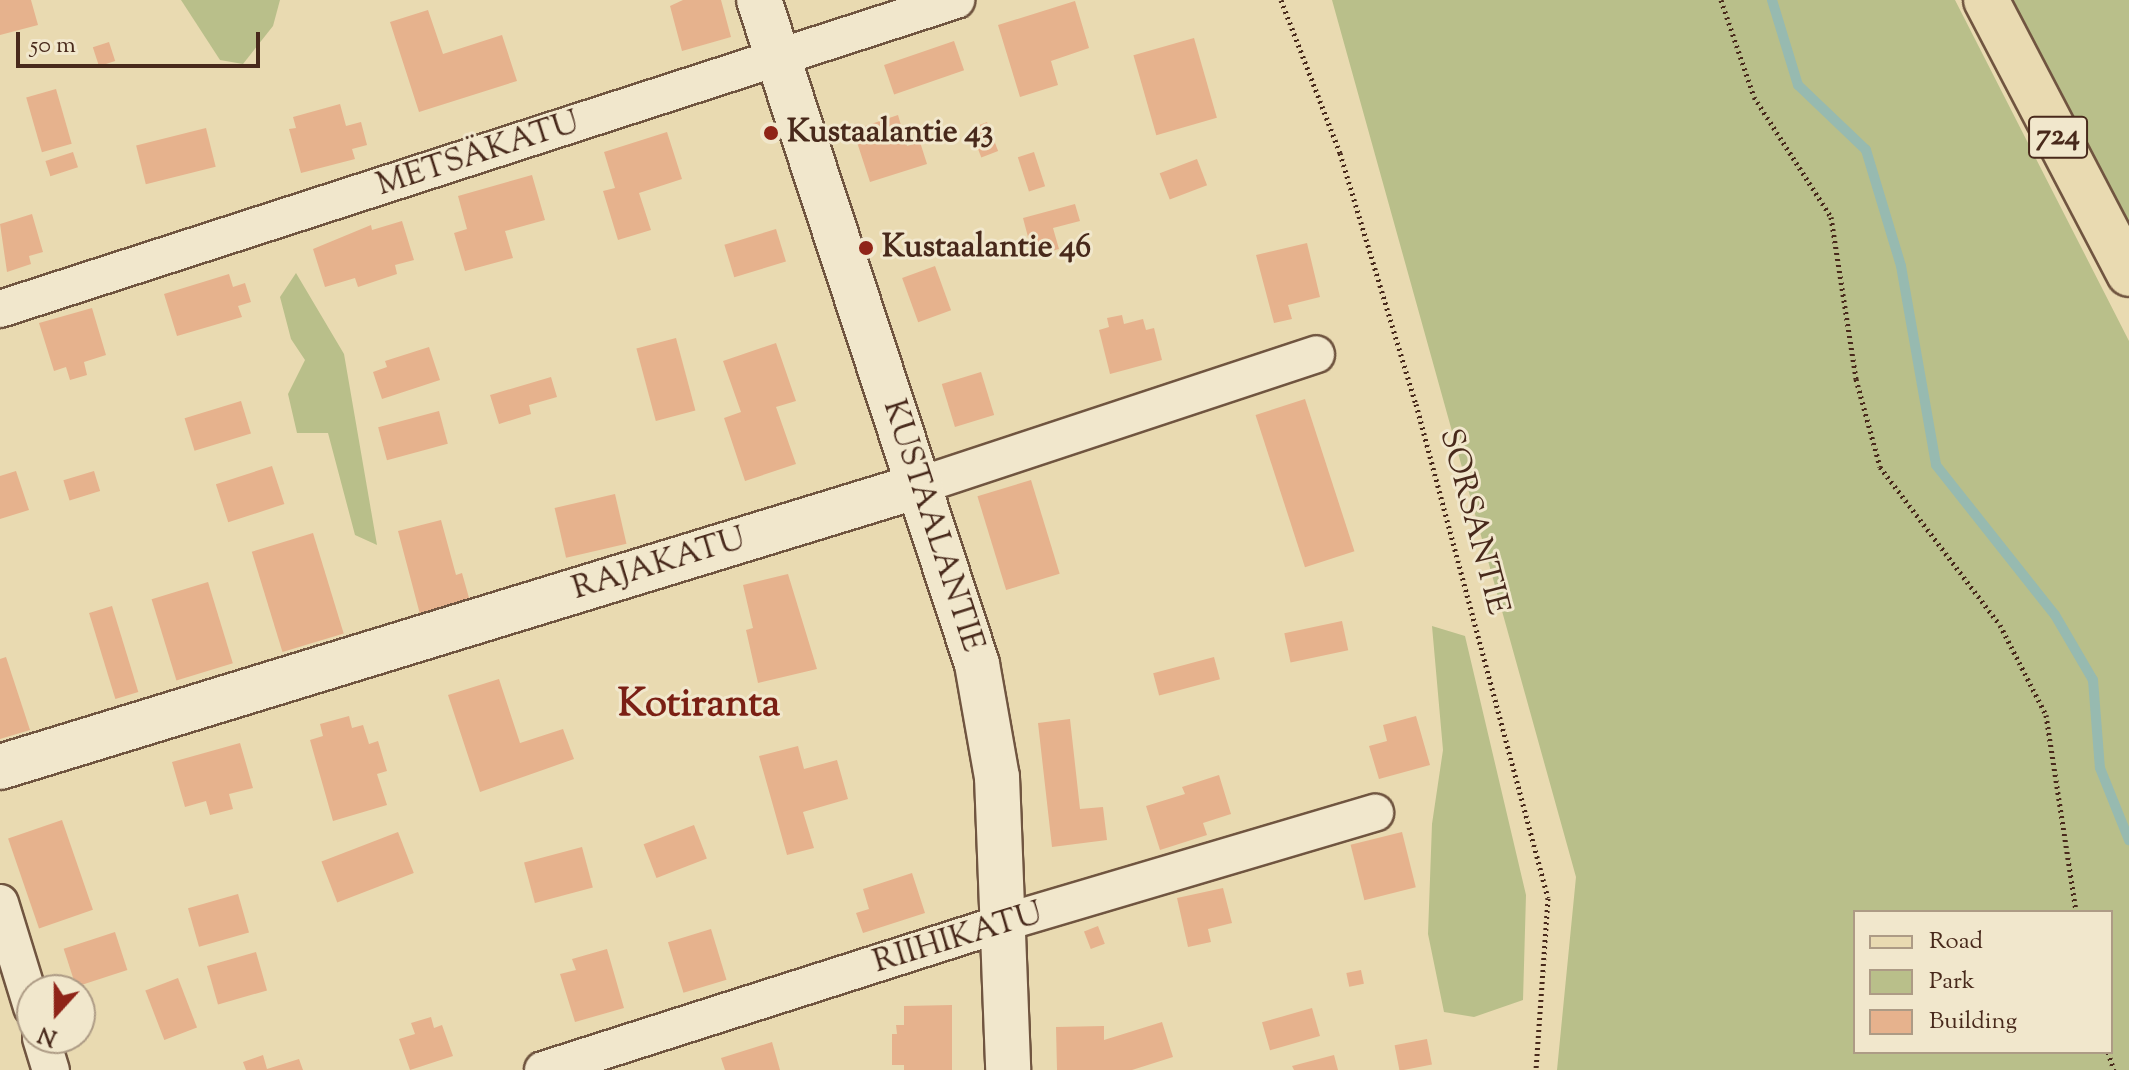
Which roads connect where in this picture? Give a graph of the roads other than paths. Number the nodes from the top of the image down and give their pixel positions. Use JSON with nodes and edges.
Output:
{"nodes":[{"id":1,"x":759,"y":0,"type":"edge"},
{"id":2,"x":956,"y":0,"type":"edge"},
{"id":3,"x":1986,"y":0,"type":"edge"},
{"id":4,"x":779,"y":59,"type":"junction"},
{"id":5,"x":2129,"y":274,"type":"edge"},
{"id":6,"x":0,"y":309,"type":"edge"},
{"id":7,"x":1316,"y":354,"type":"dead end"},
{"id":8,"x":921,"y":485,"type":"junction"},
{"id":9,"x":0,"y":767,"type":"edge"},
{"id":10,"x":1375,"y":813,"type":"dead end"},
{"id":11,"x":0,"y":903,"type":"edge"},
{"id":12,"x":1006,"y":922,"type":"junction"},
{"id":13,"x":22,"y":974,"type":"edge"},
{"id":14,"x":543,"y":1070,"type":"edge"},
{"id":15,"x":1008,"y":1070,"type":"edge"}],
"edges":[{"from":1,"to":4,"type":"main road","name":"KUSTAALANTIE"},
{"from":2,"to":4,"type":"street","name":"METSÄKATU"},
{"from":3,"to":5,"type":"main road","number":"724"},
{"from":4,"to":6,"type":"street","name":"METSÄKATU"},
{"from":4,"to":8,"type":"main road","name":"KUSTAALANTIE"},
{"from":7,"to":8,"type":"street","name":"RAJAKATU"},
{"from":8,"to":9,"type":"main road","name":"RAJAKATU"},
{"from":8,"to":12,"type":"main road","name":"KUSTAALANTIE"},
{"from":10,"to":12,"type":"street","name":"RIIHIKATU"},
{"from":11,"to":13,"type":"street"},
{"from":12,"to":14,"type":"street","name":"RIIHIKATU"},
{"from":12,"to":15,"type":"main road","name":"KUSTAALANTIE"}]}
